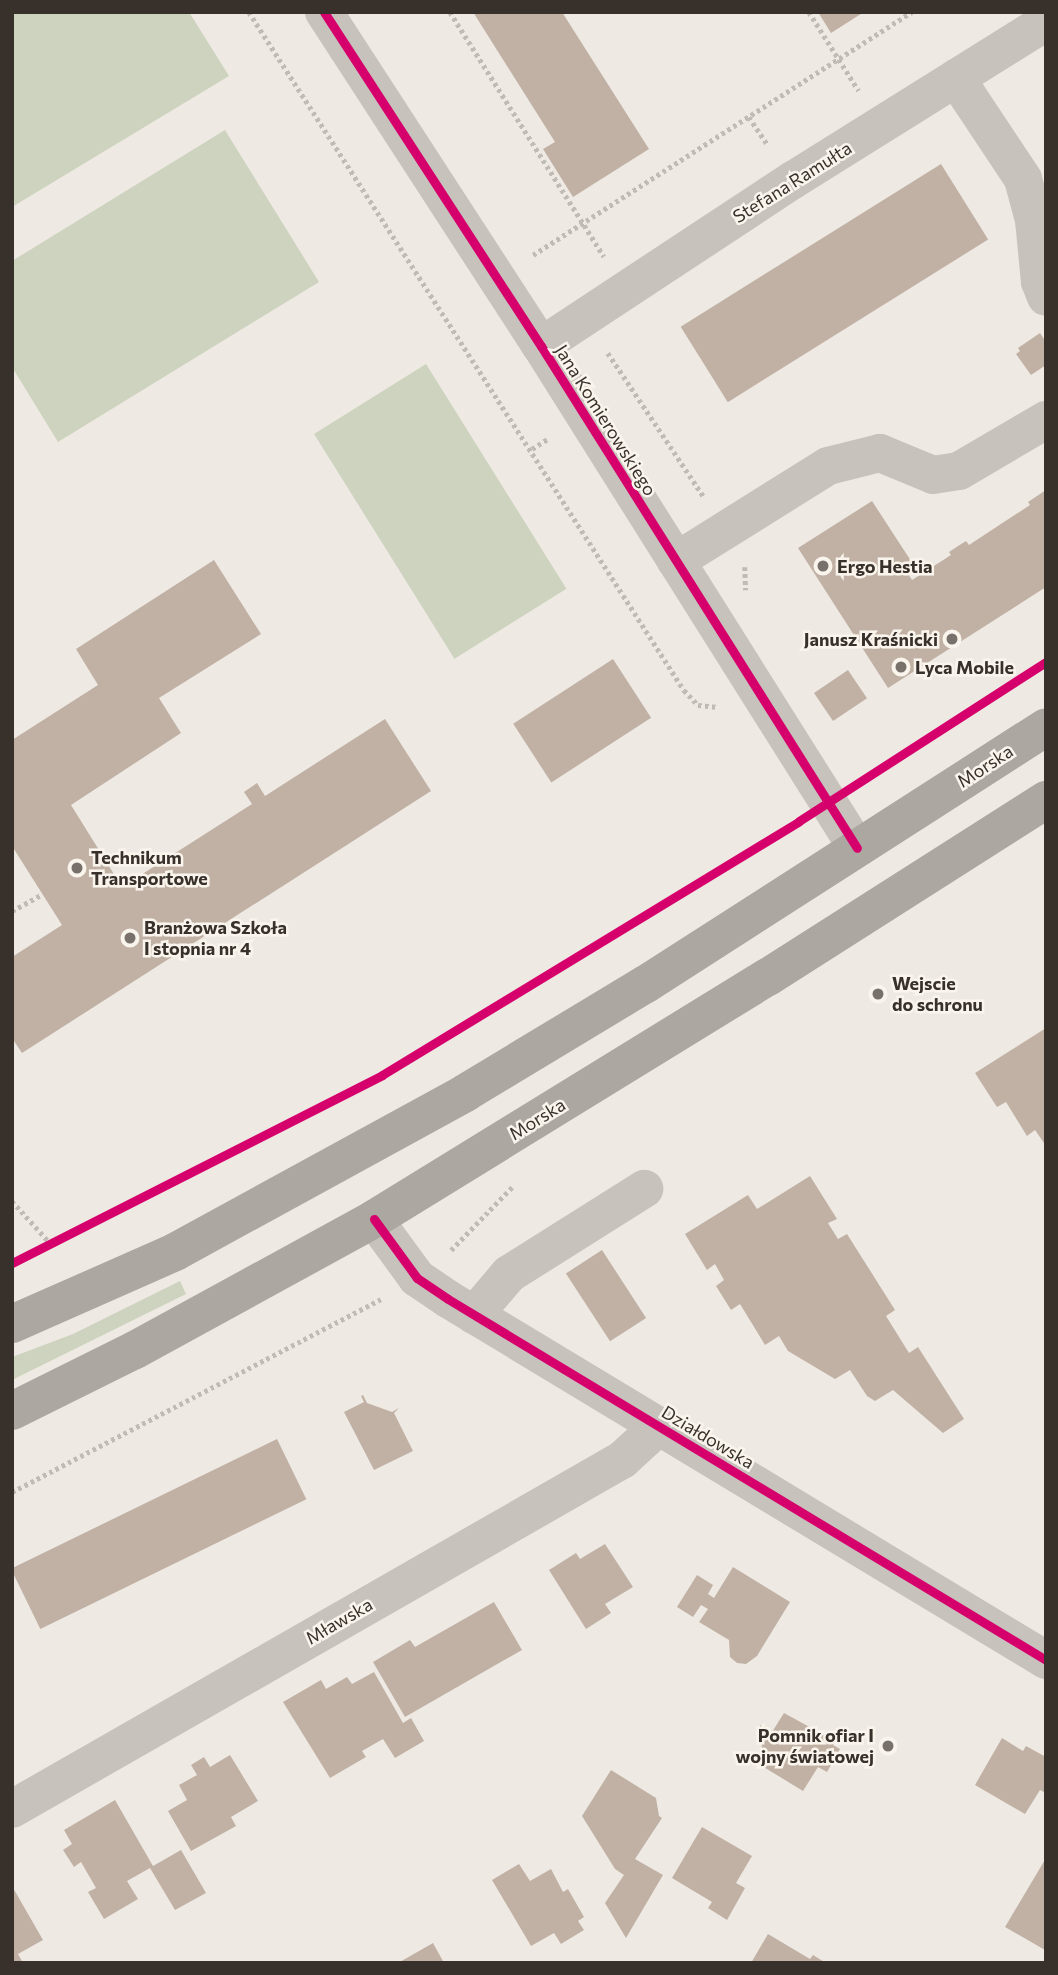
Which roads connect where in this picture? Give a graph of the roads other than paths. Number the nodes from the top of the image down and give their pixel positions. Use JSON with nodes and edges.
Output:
{"nodes":[{"id":1,"x":324,"y":12,"type":"edge"},
{"id":2,"x":1046,"y":22,"type":"edge"},
{"id":3,"x":956,"y":78,"type":"junction"},
{"id":4,"x":1046,"y":297,"type":"edge"},
{"id":5,"x":541,"y":346,"type":"junction"},
{"id":6,"x":1046,"y":420,"type":"edge"},
{"id":7,"x":676,"y":561,"type":"junction"},
{"id":8,"x":1046,"y":727,"type":"edge"},
{"id":9,"x":1046,"y":800,"type":"edge"},
{"id":10,"x":857,"y":848,"type":"junction"},
{"id":11,"x":644,"y":1189,"type":"dead end"},
{"id":12,"x":374,"y":1219,"type":"junction"},
{"id":13,"x":474,"y":1315,"type":"junction"},
{"id":14,"x":12,"y":1324,"type":"edge"},
{"id":15,"x":12,"y":1411,"type":"edge"},
{"id":16,"x":659,"y":1426,"type":"junction"},
{"id":17,"x":1046,"y":1660,"type":"edge"},
{"id":18,"x":12,"y":1809,"type":"edge"}],
"edges":[{"from":1,"to":5,"type":"street","name":"Jana Komierowskiego"},
{"from":2,"to":3,"type":"street","name":"Stefana Ramułta"},
{"from":3,"to":4,"type":"street"},
{"from":3,"to":5,"type":"street","name":"Stefana Ramułta"},
{"from":5,"to":7,"type":"street","name":"Jana Komierowskiego"},
{"from":6,"to":7,"type":"street"},
{"from":7,"to":10,"type":"street","name":"Jana Komierowskiego"},
{"from":8,"to":10,"type":"main road","name":"Morska"},
{"from":9,"to":12,"type":"main road","name":"Morska"},
{"from":10,"to":14,"type":"main road","name":"Morska"},
{"from":11,"to":13,"type":"street"},
{"from":12,"to":13,"type":"street","name":"Działdowska"},
{"from":12,"to":15,"type":"main road","name":"Morska"},
{"from":13,"to":16,"type":"street","name":"Działdowska"},
{"from":16,"to":17,"type":"street","name":"Działdowska"},
{"from":16,"to":18,"type":"street","name":"Mławska"}]}
